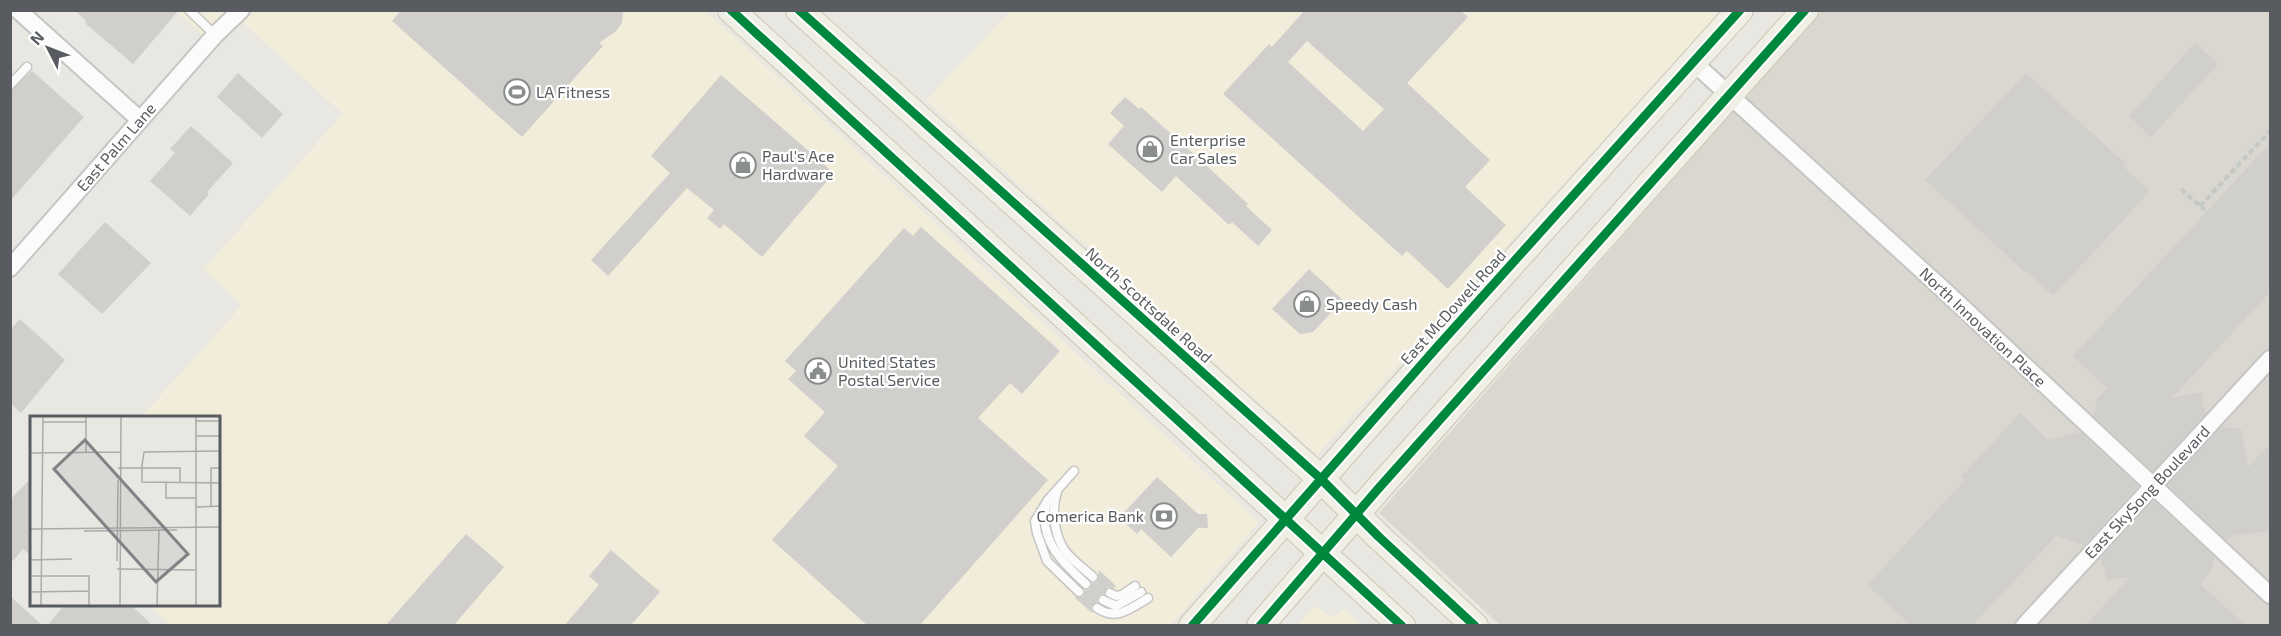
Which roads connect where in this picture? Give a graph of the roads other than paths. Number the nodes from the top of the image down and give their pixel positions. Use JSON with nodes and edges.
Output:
{"nodes":[{"id":1,"x":18,"y":10,"type":"edge"},
{"id":2,"x":189,"y":10,"type":"edge"},
{"id":3,"x":232,"y":10,"type":"edge"},
{"id":4,"x":241,"y":10,"type":"edge"},
{"id":5,"x":731,"y":10,"type":"edge"},
{"id":6,"x":799,"y":10,"type":"edge"},
{"id":7,"x":1740,"y":10,"type":"edge"},
{"id":8,"x":1804,"y":10,"type":"edge"},
{"id":9,"x":219,"y":31,"type":"junction"},
{"id":10,"x":1694,"y":62,"type":"junction"},
{"id":11,"x":27,"y":67,"type":"dead end"},
{"id":12,"x":10,"y":85,"type":"edge"},
{"id":13,"x":1730,"y":95,"type":"junction"},
{"id":14,"x":140,"y":120,"type":"junction"},
{"id":15,"x":10,"y":268,"type":"edge"},
{"id":16,"x":2271,"y":359,"type":"edge"},
{"id":17,"x":1074,"y":471,"type":"dead end"},
{"id":18,"x":1321,"y":479,"type":"junction"},
{"id":19,"x":2153,"y":486,"type":"junction"},
{"id":20,"x":1058,"y":488,"type":"junction"},
{"id":21,"x":1048,"y":500,"type":"junction"},
{"id":22,"x":1356,"y":514,"type":"junction"},
{"id":23,"x":1286,"y":518,"type":"junction"},
{"id":24,"x":1323,"y":553,"type":"junction"},
{"id":25,"x":1079,"y":592,"type":"dead end"},
{"id":26,"x":1141,"y":592,"type":"junction"},
{"id":27,"x":1110,"y":593,"type":"dead end"},
{"id":28,"x":2271,"y":594,"type":"edge"},
{"id":29,"x":1104,"y":600,"type":"dead end"},
{"id":30,"x":1097,"y":608,"type":"dead end"},
{"id":31,"x":1192,"y":626,"type":"edge"},
{"id":32,"x":1260,"y":626,"type":"edge"},
{"id":33,"x":1402,"y":626,"type":"edge"},
{"id":34,"x":1475,"y":626,"type":"edge"},
{"id":35,"x":2024,"y":626,"type":"edge"}],
"edges":[{"from":1,"to":14,"type":"street"},
{"from":2,"to":9,"type":"lane"},
{"from":3,"to":9,"type":"street","name":"East Palm Lane"},
{"from":4,"to":9,"type":"street","name":"East Palm Lane"},
{"from":5,"to":23,"type":"main road"},
{"from":6,"to":18,"type":"main road","name":"North Scottsdale Road"},
{"from":7,"to":10,"type":"main road","name":"East McDowell Road"},
{"from":8,"to":13,"type":"main road"},
{"from":9,"to":14,"type":"street","name":"East Palm Lane"},
{"from":10,"to":13,"type":"street","name":"North Innovation Place"},
{"from":10,"to":18,"type":"main road","name":"East McDowell Road"},
{"from":11,"to":12,"type":"lane"},
{"from":13,"to":19,"type":"street","name":"North Innovation Place"},
{"from":13,"to":22,"type":"main road"},
{"from":14,"to":15,"type":"street","name":"East Palm Lane"},
{"from":16,"to":19,"type":"street","name":"East SkySong Boulevard"},
{"from":17,"to":20,"type":"lane"},
{"from":18,"to":22,"type":"main road","name":"North Scottsdale Road"},
{"from":18,"to":23,"type":"main road","name":"East McDowell Road"},
{"from":19,"to":28,"type":"street","name":"North Innovation Place"},
{"from":19,"to":35,"type":"street","name":"East SkySong Boulevard"},
{"from":20,"to":21,"type":"lane"},
{"from":20,"to":21,"type":"lane"},
{"from":21,"to":25,"type":"lane"},
{"from":22,"to":24,"type":"main road"},
{"from":22,"to":34,"type":"main road","name":"North Scottsdale Road"},
{"from":23,"to":24,"type":"main road"},
{"from":23,"to":31,"type":"main road","name":"East McDowell Road"},
{"from":24,"to":32,"type":"main road"},
{"from":24,"to":33,"type":"main road"},
{"from":26,"to":27,"type":"lane"},
{"from":26,"to":29,"type":"lane"},
{"from":26,"to":30,"type":"lane"}]}
